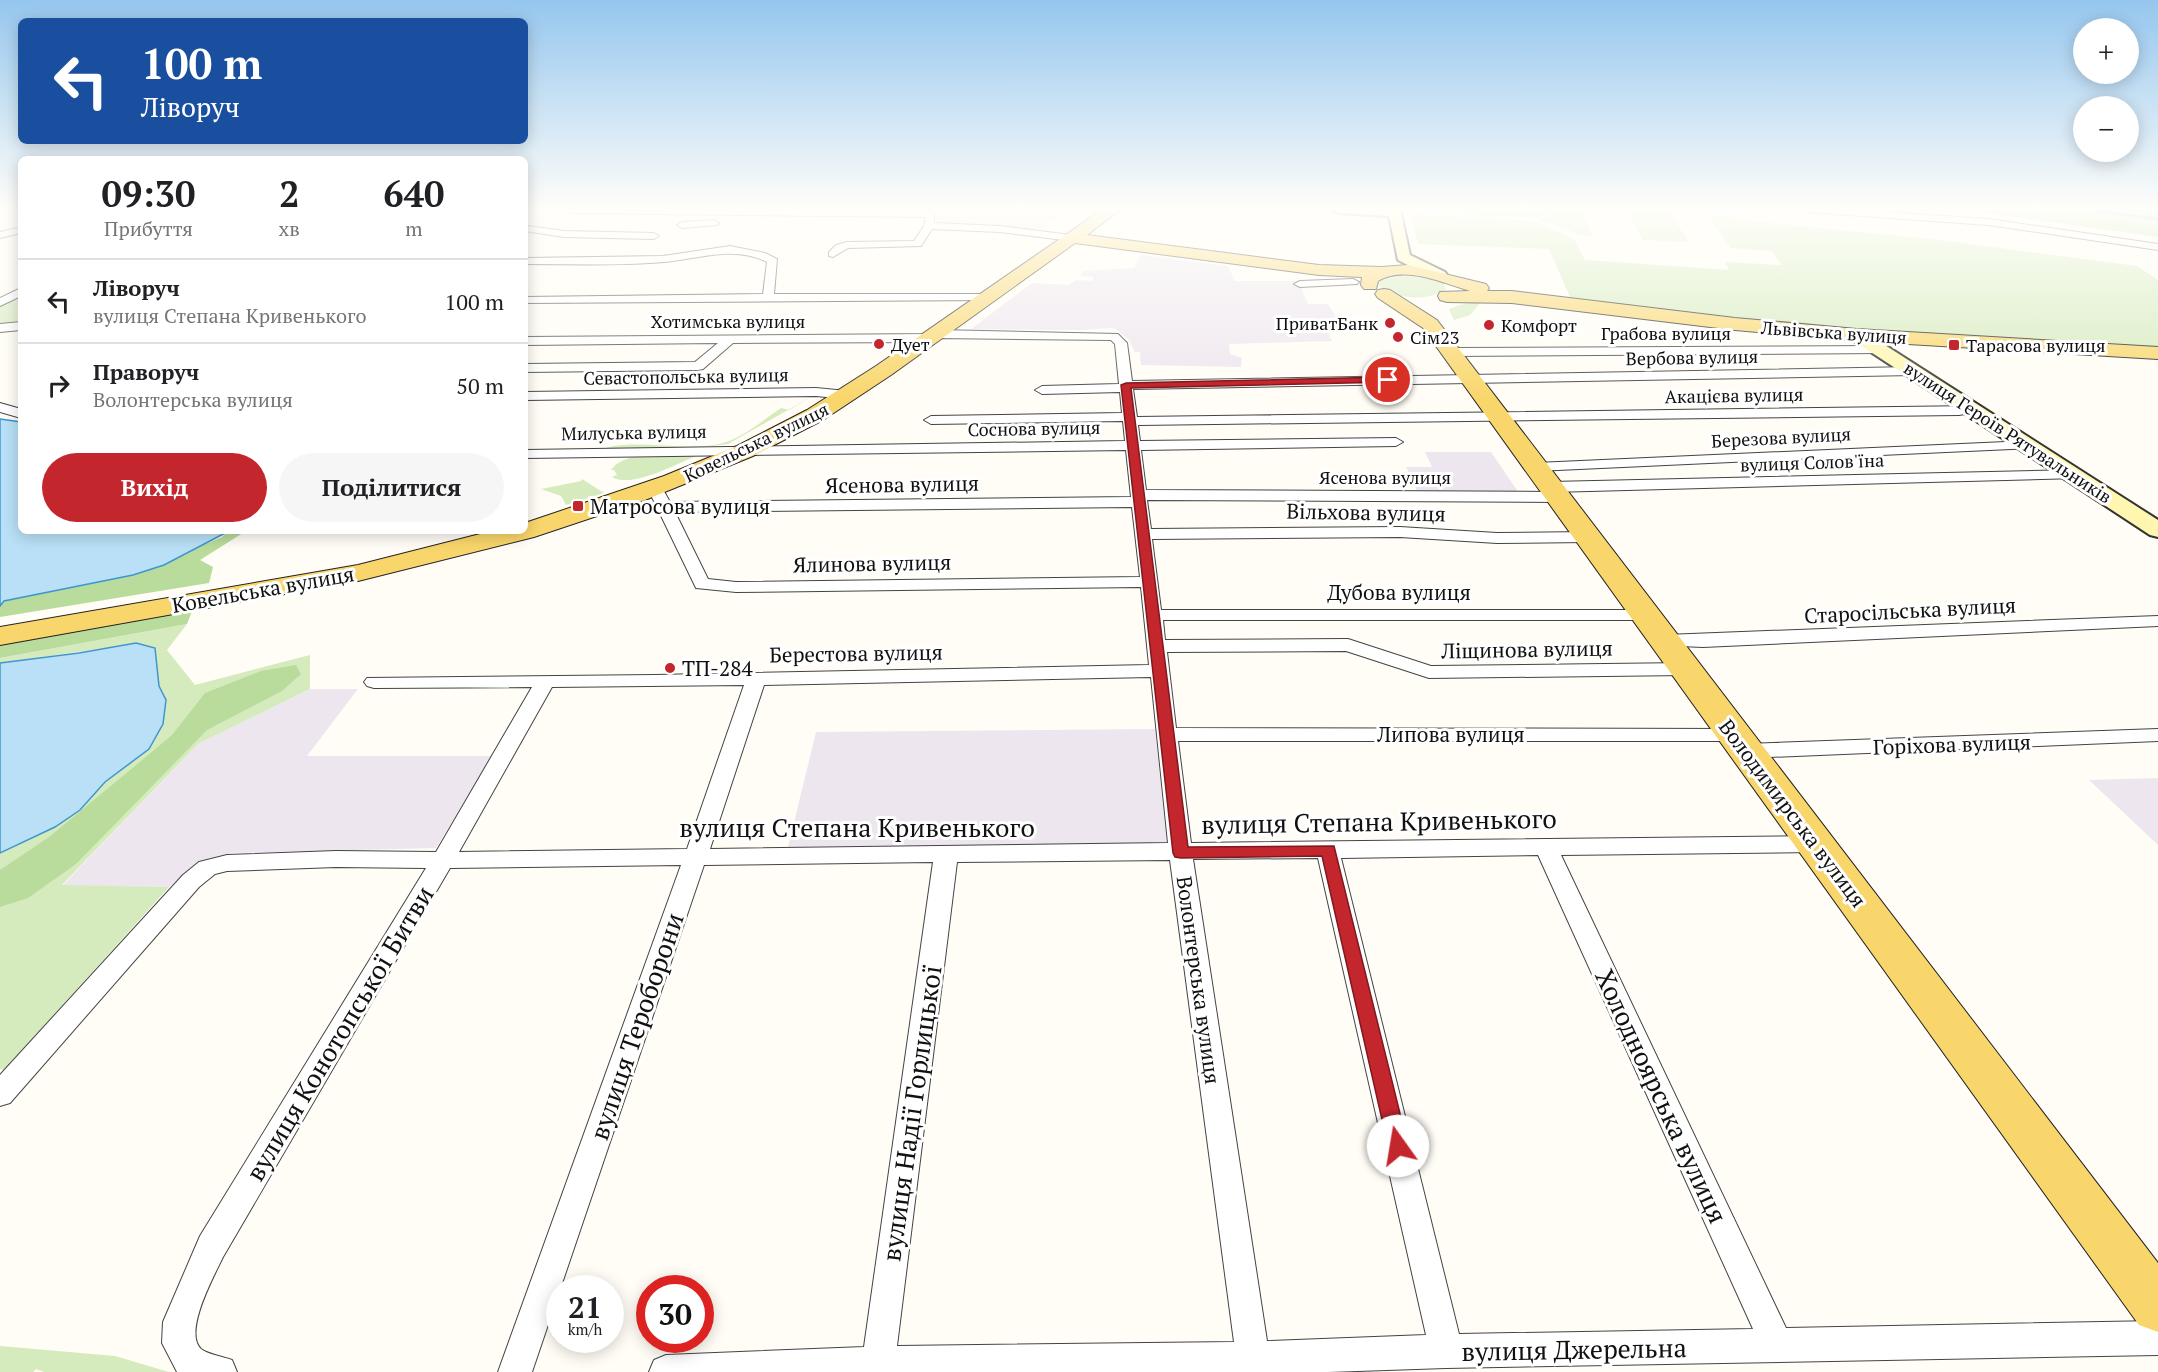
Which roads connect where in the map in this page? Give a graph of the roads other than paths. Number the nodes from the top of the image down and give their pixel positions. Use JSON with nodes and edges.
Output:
{"nodes":[{"id":1,"x":771,"y":273,"type":"edge"},
{"id":2,"x":1023,"y":273,"type":"edge"},
{"id":3,"x":1328,"y":273,"type":"edge"},
{"id":4,"x":1336,"y":273,"type":"edge"},
{"id":5,"x":1388,"y":273,"type":"edge"},
{"id":6,"x":1403,"y":273,"type":"edge"},
{"id":7,"x":1416,"y":273,"type":"edge"},
{"id":8,"x":1420,"y":273,"type":"edge"},
{"id":9,"x":1381,"y":281,"type":"junction"},
{"id":10,"x":1353,"y":282,"type":"junction"},
{"id":11,"x":1300,"y":284,"type":"dead end"},
{"id":12,"x":1439,"y":291,"type":"junction"},
{"id":13,"x":18,"y":293,"type":"edge"},
{"id":14,"x":768,"y":297,"type":"junction"},
{"id":15,"x":990,"y":297,"type":"junction"},
{"id":16,"x":528,"y":300,"type":"edge"},
{"id":17,"x":0,"y":303,"type":"edge"},
{"id":18,"x":1427,"y":321,"type":"junction"},
{"id":19,"x":18,"y":326,"type":"edge"},
{"id":20,"x":18,"y":326,"type":"edge"},
{"id":21,"x":0,"y":328,"type":"edge"},
{"id":22,"x":0,"y":334,"type":"edge"},
{"id":23,"x":1857,"y":335,"type":"junction"},
{"id":24,"x":934,"y":336,"type":"junction"},
{"id":25,"x":731,"y":339,"type":"junction"},
{"id":26,"x":528,"y":341,"type":"edge"},
{"id":27,"x":1881,"y":350,"type":"junction"},
{"id":28,"x":2157,"y":353,"type":"edge"},
{"id":29,"x":1460,"y":365,"type":"junction"},
{"id":30,"x":528,"y":368,"type":"edge"},
{"id":31,"x":1914,"y":371,"type":"junction"},
{"id":32,"x":1126,"y":386,"type":"junction"},
{"id":33,"x":1042,"y":390,"type":"dead end"},
{"id":34,"x":847,"y":395,"type":"junction"},
{"id":35,"x":528,"y":396,"type":"edge"},
{"id":36,"x":0,"y":407,"type":"edge"},
{"id":37,"x":1971,"y":409,"type":"junction"},
{"id":38,"x":18,"y":413,"type":"edge"},
{"id":39,"x":1498,"y":416,"type":"junction"},
{"id":40,"x":1130,"y":419,"type":"junction"},
{"id":41,"x":932,"y":420,"type":"dead end"},
{"id":42,"x":1396,"y":442,"type":"dead end"},
{"id":43,"x":2028,"y":445,"type":"junction"},
{"id":44,"x":1133,"y":446,"type":"junction"},
{"id":45,"x":744,"y":451,"type":"junction"},
{"id":46,"x":528,"y":454,"type":"edge"},
{"id":47,"x":2074,"y":474,"type":"junction"},
{"id":48,"x":1548,"y":484,"type":"junction"},
{"id":49,"x":661,"y":498,"type":"junction"},
{"id":50,"x":1139,"y":499,"type":"junction"},
{"id":51,"x":528,"y":530,"type":"edge"},
{"id":52,"x":2158,"y":530,"type":"edge"},
{"id":53,"x":512,"y":534,"type":"edge"},
{"id":54,"x":1144,"y":534,"type":"junction"},
{"id":55,"x":1588,"y":537,"type":"junction"},
{"id":56,"x":1149,"y":582,"type":"junction"},
{"id":57,"x":1153,"y":615,"type":"junction"},
{"id":58,"x":2158,"y":621,"type":"edge"},
{"id":59,"x":1655,"y":628,"type":"junction"},
{"id":60,"x":0,"y":636,"type":"edge"},
{"id":61,"x":1157,"y":646,"type":"junction"},
{"id":62,"x":1686,"y":669,"type":"junction"},
{"id":63,"x":1160,"y":671,"type":"junction"},
{"id":64,"x":756,"y":680,"type":"junction"},
{"id":65,"x":374,"y":682,"type":"dead end"},
{"id":66,"x":545,"y":682,"type":"junction"},
{"id":67,"x":1168,"y":734,"type":"junction"},
{"id":68,"x":2158,"y":735,"type":"edge"},
{"id":69,"x":1740,"y":743,"type":"junction"},
{"id":70,"x":1815,"y":844,"type":"junction"},
{"id":71,"x":1546,"y":847,"type":"junction"},
{"id":72,"x":1328,"y":850,"type":"junction"},
{"id":73,"x":1181,"y":853,"type":"junction"},
{"id":74,"x":946,"y":855,"type":"junction"},
{"id":75,"x":696,"y":856,"type":"junction"},
{"id":76,"x":443,"y":860,"type":"junction"},
{"id":77,"x":0,"y":1094,"type":"edge"},
{"id":78,"x":2158,"y":1306,"type":"edge"},
{"id":79,"x":2158,"y":1338,"type":"edge"},
{"id":80,"x":1777,"y":1345,"type":"junction"},
{"id":81,"x":1446,"y":1351,"type":"junction"},
{"id":82,"x":1256,"y":1365,"type":"edge"},
{"id":83,"x":877,"y":1368,"type":"edge"},
{"id":84,"x":220,"y":1372,"type":"edge"},
{"id":85,"x":515,"y":1372,"type":"edge"},
{"id":86,"x":666,"y":1372,"type":"edge"}],
"edges":[{"from":1,"to":14,"type":"street"},
{"from":2,"to":15,"type":"main road","name":"Ковельська вулиця"},
{"from":3,"to":10,"type":"main road"},
{"from":4,"to":9,"type":"main road"},
{"from":5,"to":9,"type":"street"},
{"from":6,"to":9,"type":"main road"},
{"from":7,"to":12,"type":"main road"},
{"from":8,"to":12,"type":"street"},
{"from":9,"to":10,"type":"main road"},
{"from":9,"to":12,"type":"main road"},
{"from":9,"to":18,"type":"main road","name":"Володимирська вулиця"},
{"from":10,"to":11,"type":"street"},
{"from":12,"to":18,"type":"main road"},
{"from":12,"to":23,"type":"main road","name":"Львівська вулиця"},
{"from":13,"to":17,"type":"street"},
{"from":14,"to":15,"type":"street"},
{"from":14,"to":16,"type":"street"},
{"from":15,"to":24,"type":"main road","name":"Ковельська вулиця"},
{"from":18,"to":29,"type":"main road","name":"Володимирська вулиця"},
{"from":19,"to":21,"type":"street"},
{"from":20,"to":22,"type":"street"},
{"from":23,"to":27,"type":"street","name":"вулиця Героїв Рятувальників"},
{"from":23,"to":28,"type":"main road","name":"Львівська вулиця"},
{"from":24,"to":25,"type":"street","name":"Хотимська вулиця"},
{"from":24,"to":32,"type":"street","name":"Волонтерська вулиця"},
{"from":24,"to":34,"type":"main road","name":"Ковельська вулиця"},
{"from":25,"to":26,"type":"street","name":"Хотимська вулиця"},
{"from":25,"to":30,"type":"street"},
{"from":27,"to":29,"type":"street","name":"Грабова вулиця"},
{"from":27,"to":31,"type":"street","name":"вулиця Героїв Рятувальників"},
{"from":29,"to":31,"type":"street","name":"Вербова вулиця"},
{"from":29,"to":32,"type":"street"},
{"from":29,"to":39,"type":"main road","name":"Володимирська вулиця"},
{"from":31,"to":37,"type":"street","name":"вулиця Героїв Рятувальників"},
{"from":32,"to":33,"type":"street"},
{"from":32,"to":40,"type":"street","name":"Волонтерська вулиця"},
{"from":34,"to":35,"type":"street","name":"Севастопольська вулиця"},
{"from":34,"to":45,"type":"main road","name":"Ковельська вулиця"},
{"from":36,"to":38,"type":"street"},
{"from":37,"to":39,"type":"street","name":"Акацієва вулиця"},
{"from":37,"to":43,"type":"street","name":"вулиця Героїв Рятувальників"},
{"from":39,"to":40,"type":"street","name":"Акацієва вулиця"},
{"from":39,"to":48,"type":"main road","name":"Володимирська вулиця"},
{"from":40,"to":41,"type":"street","name":"Акацієва вулиця"},
{"from":40,"to":44,"type":"street","name":"Волонтерська вулиця"},
{"from":42,"to":44,"type":"street","name":"Соснова вулиця"},
{"from":43,"to":47,"type":"street","name":"вулиця Героїв Рятувальників"},
{"from":43,"to":48,"type":"street","name":"Березова вулиця"},
{"from":44,"to":45,"type":"street","name":"Соснова вулиця"},
{"from":44,"to":50,"type":"street","name":"Волонтерська вулиця"},
{"from":45,"to":46,"type":"street","name":"Милуська вулиця"},
{"from":45,"to":49,"type":"main road","name":"Ковельська вулиця"},
{"from":47,"to":48,"type":"street","name":"вулиця Солов'їна"},
{"from":47,"to":52,"type":"street","name":"вулиця Героїв Рятувальників"},
{"from":48,"to":50,"type":"street","name":"Ясенова вулиця"},
{"from":48,"to":55,"type":"main road","name":"Володимирська вулиця"},
{"from":49,"to":50,"type":"street","name":"Ясенова вулиця"},
{"from":49,"to":51,"type":"main road","name":"Ковельська вулиця"},
{"from":49,"to":56,"type":"street","name":"Ялинова вулиця"},
{"from":50,"to":54,"type":"street","name":"Волонтерська вулиця"},
{"from":53,"to":60,"type":"main road","name":"Ковельська вулиця"},
{"from":54,"to":55,"type":"street","name":"Вільхова вулиця"},
{"from":54,"to":56,"type":"street","name":"Волонтерська вулиця"},
{"from":55,"to":59,"type":"main road","name":"Володимирська вулиця"},
{"from":56,"to":57,"type":"street","name":"Волонтерська вулиця"},
{"from":57,"to":59,"type":"street","name":"Дубова вулиця"},
{"from":57,"to":61,"type":"street","name":"Волонтерська вулиця"},
{"from":58,"to":59,"type":"street","name":"Старосільська вулиця"},
{"from":59,"to":62,"type":"main road","name":"Володимирська вулиця"},
{"from":61,"to":62,"type":"street","name":"Ліщинова вулиця"},
{"from":61,"to":63,"type":"street","name":"Волонтерська вулиця"},
{"from":62,"to":69,"type":"main road","name":"Володимирська вулиця"},
{"from":63,"to":64,"type":"street","name":"Берестова вулиця"},
{"from":63,"to":67,"type":"street","name":"Волонтерська вулиця"},
{"from":64,"to":66,"type":"street","name":"Берестова вулиця"},
{"from":64,"to":75,"type":"street","name":"вулиця Тероборони"},
{"from":65,"to":66,"type":"street","name":"Берестова вулиця"},
{"from":66,"to":76,"type":"street","name":"вулиця Конотопської Битви"},
{"from":67,"to":69,"type":"street","name":"Липова вулиця"},
{"from":67,"to":73,"type":"street","name":"Волонтерська вулиця"},
{"from":68,"to":69,"type":"street","name":"Горіхова вулиця"},
{"from":69,"to":70,"type":"main road","name":"Володимирська вулиця"},
{"from":70,"to":71,"type":"street","name":"вулиця Степана Кривенького"},
{"from":70,"to":78,"type":"main road","name":"Володимирська вулиця"},
{"from":71,"to":72,"type":"street","name":"вулиця Степана Кривенького"},
{"from":71,"to":80,"type":"street","name":"Холодноярська вулиця"},
{"from":72,"to":73,"type":"street","name":"вулиця Степана Кривенького"},
{"from":72,"to":81,"type":"street"},
{"from":73,"to":74,"type":"street","name":"вулиця Степана Кривенького"},
{"from":73,"to":82,"type":"street","name":"Волонтерська вулиця"},
{"from":74,"to":75,"type":"street","name":"вулиця Степана Кривенького"},
{"from":74,"to":83,"type":"street","name":"вулиця Надії Горлицької"},
{"from":75,"to":76,"type":"street","name":"вулиця Степана Кривенького"},
{"from":75,"to":85,"type":"street","name":"вулиця Тероборони"},
{"from":76,"to":77,"type":"street","name":"вулиця Степана Кривенького"},
{"from":76,"to":84,"type":"street","name":"вулиця Конотопської Битви"},
{"from":79,"to":80,"type":"street","name":"вулиця Джерельна"},
{"from":80,"to":81,"type":"street","name":"вулиця Джерельна"},
{"from":81,"to":82,"type":"street","name":"вулиця Джерельна"},
{"from":82,"to":83,"type":"street","name":"вулиця Джерельна"},
{"from":83,"to":86,"type":"street","name":"вулиця Джерельна"}]}
